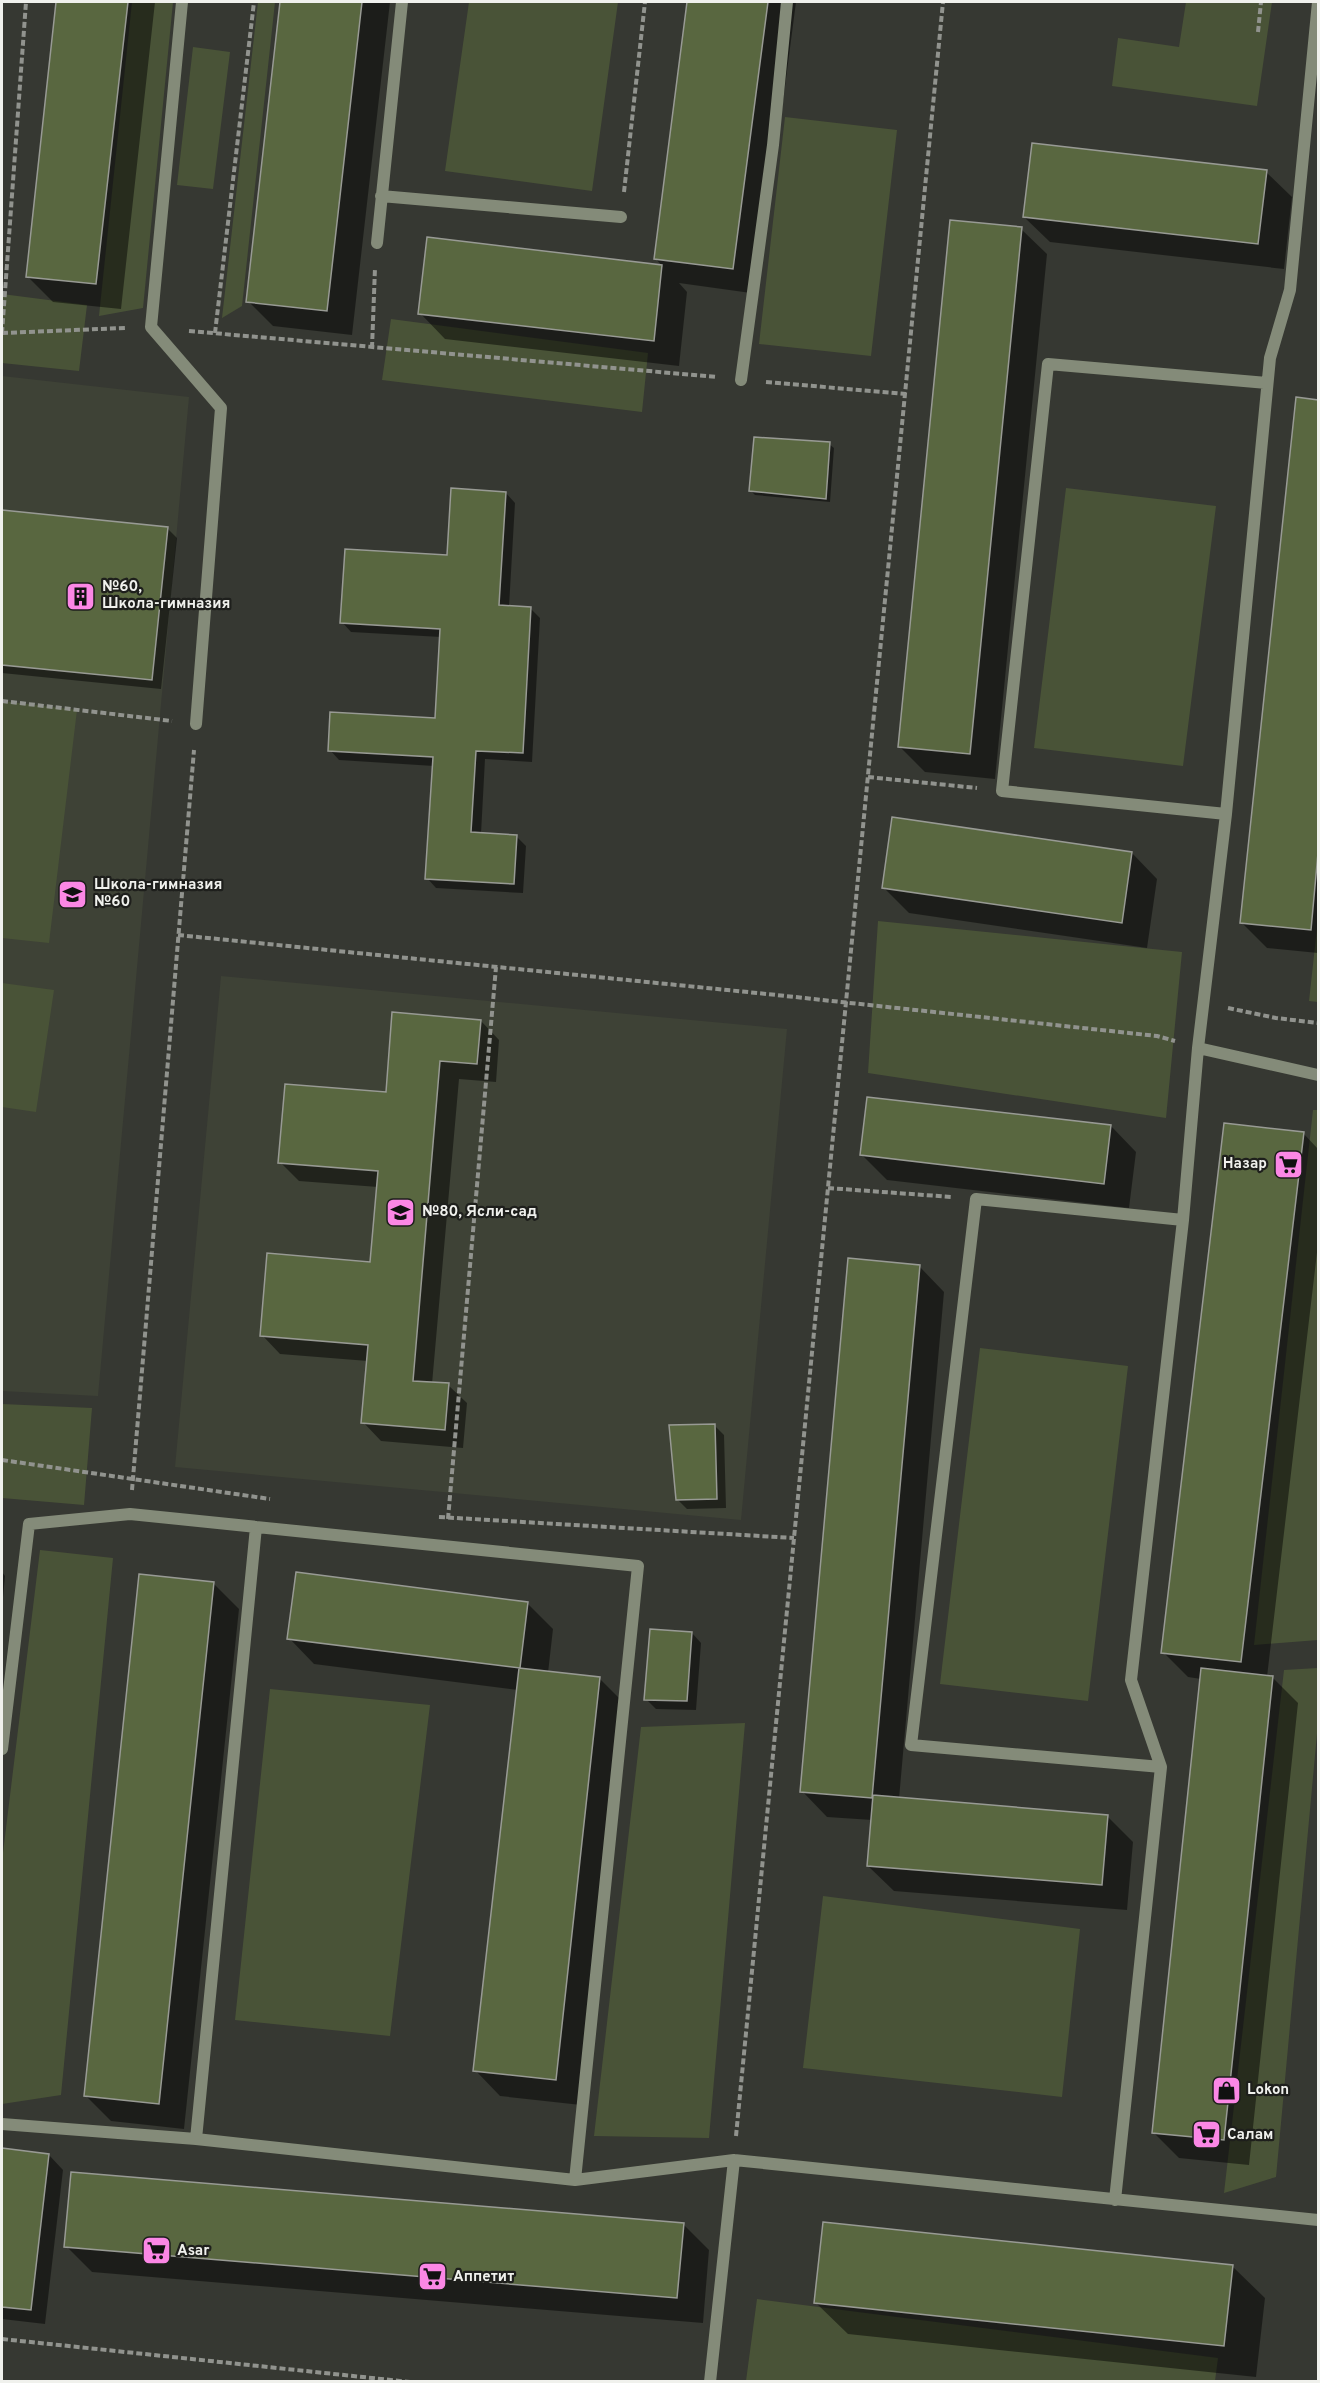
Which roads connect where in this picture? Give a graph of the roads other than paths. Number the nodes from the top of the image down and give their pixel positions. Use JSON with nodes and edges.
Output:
{"nodes":[{"id":1,"x":182,"y":2,"type":"edge"},
{"id":2,"x":402,"y":2,"type":"edge"},
{"id":3,"x":788,"y":2,"type":"edge"},
{"id":4,"x":1318,"y":2,"type":"edge"},
{"id":5,"x":381,"y":196,"type":"junction"},
{"id":6,"x":621,"y":217,"type":"road end"},
{"id":7,"x":376,"y":243,"type":"road end"},
{"id":8,"x":741,"y":380,"type":"road end"},
{"id":9,"x":1267,"y":383,"type":"junction"},
{"id":10,"x":196,"y":724,"type":"road end"},
{"id":11,"x":1226,"y":814,"type":"junction"},
{"id":12,"x":1199,"y":1042,"type":"junction"},
{"id":13,"x":1318,"y":1075,"type":"edge"},
{"id":14,"x":1183,"y":1220,"type":"junction"},
{"id":15,"x":256,"y":1527,"type":"junction"},
{"id":16,"x":2,"y":1749,"type":"edge"},
{"id":17,"x":1161,"y":1767,"type":"junction"},
{"id":18,"x":2,"y":2124,"type":"edge"},
{"id":19,"x":196,"y":2139,"type":"junction"},
{"id":20,"x":734,"y":2160,"type":"junction"},
{"id":21,"x":575,"y":2180,"type":"junction"},
{"id":22,"x":1115,"y":2200,"type":"junction"},
{"id":23,"x":1318,"y":2220,"type":"edge"},
{"id":24,"x":710,"y":2382,"type":"edge"}],
"edges":[{"from":1,"to":10,"type":"lane"},
{"from":2,"to":5,"type":"lane"},
{"from":3,"to":8,"type":"lane"},
{"from":4,"to":9,"type":"lane"},
{"from":5,"to":6,"type":"lane"},
{"from":5,"to":7,"type":"lane"},
{"from":9,"to":11,"type":"lane"},
{"from":9,"to":11,"type":"lane"},
{"from":11,"to":12,"type":"lane"},
{"from":12,"to":13,"type":"lane"},
{"from":12,"to":14,"type":"lane"},
{"from":14,"to":17,"type":"lane"},
{"from":14,"to":17,"type":"lane"},
{"from":15,"to":16,"type":"lane"},
{"from":15,"to":19,"type":"lane"},
{"from":15,"to":21,"type":"lane"},
{"from":17,"to":22,"type":"lane"},
{"from":18,"to":19,"type":"lane"},
{"from":19,"to":21,"type":"lane"},
{"from":20,"to":21,"type":"lane"},
{"from":20,"to":22,"type":"lane"},
{"from":20,"to":24,"type":"lane"},
{"from":22,"to":23,"type":"lane"}]}
